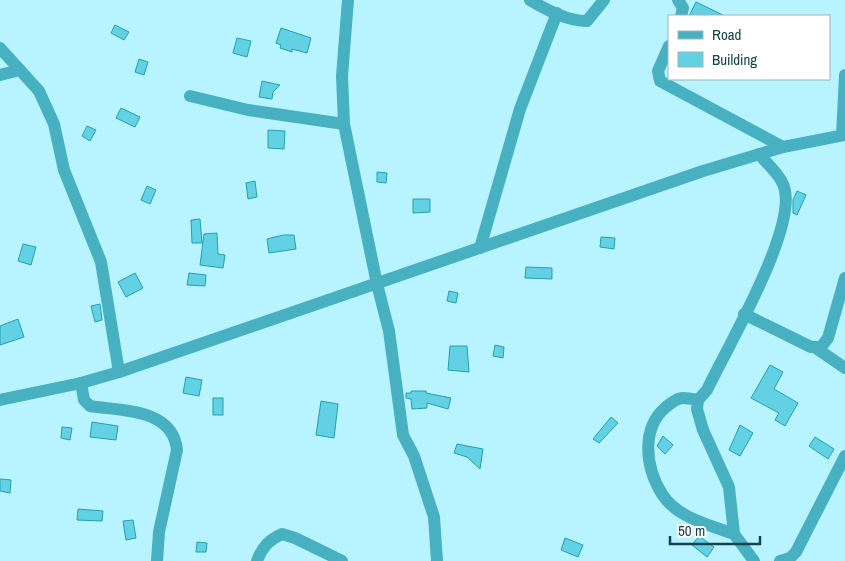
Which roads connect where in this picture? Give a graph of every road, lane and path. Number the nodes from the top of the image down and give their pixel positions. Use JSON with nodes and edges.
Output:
{"nodes":[{"id":1,"x":348,"y":0,"type":"edge"},
{"id":2,"x":530,"y":0,"type":"edge"},
{"id":3,"x":604,"y":0,"type":"edge"},
{"id":4,"x":678,"y":0,"type":"edge"},
{"id":5,"x":557,"y":14,"type":"junction"},
{"id":6,"x":681,"y":15,"type":"edge"},
{"id":7,"x":0,"y":48,"type":"edge"},
{"id":8,"x":668,"y":48,"type":"edge"},
{"id":9,"x":20,"y":70,"type":"junction"},
{"id":10,"x":0,"y":75,"type":"edge"},
{"id":11,"x":845,"y":75,"type":"edge"},
{"id":12,"x":190,"y":96,"type":"dead end"},
{"id":13,"x":344,"y":124,"type":"junction"},
{"id":14,"x":844,"y":135,"type":"edge"},
{"id":15,"x":783,"y":147,"type":"junction"},
{"id":16,"x":759,"y":154,"type":"junction"},
{"id":17,"x":480,"y":248,"type":"junction"},
{"id":18,"x":845,"y":278,"type":"edge"},
{"id":19,"x":377,"y":284,"type":"junction"},
{"id":20,"x":744,"y":314,"type":"junction"},
{"id":21,"x":816,"y":348,"type":"junction"},
{"id":22,"x":845,"y":368,"type":"edge"},
{"id":23,"x":119,"y":372,"type":"junction"},
{"id":24,"x":81,"y":383,"type":"junction"},
{"id":25,"x":0,"y":400,"type":"edge"},
{"id":26,"x":698,"y":400,"type":"junction"},
{"id":27,"x":845,"y":456,"type":"edge"},
{"id":28,"x":734,"y":534,"type":"junction"},
{"id":29,"x":157,"y":561,"type":"edge"},
{"id":30,"x":257,"y":561,"type":"edge"},
{"id":31,"x":342,"y":561,"type":"edge"},
{"id":32,"x":437,"y":561,"type":"edge"},
{"id":33,"x":755,"y":561,"type":"edge"},
{"id":34,"x":780,"y":561,"type":"edge"}],
"edges":[{"from":1,"to":13,"type":"street"},
{"from":2,"to":5,"type":"street"},
{"from":3,"to":5,"type":"street"},
{"from":4,"to":6,"type":"street"},
{"from":5,"to":17,"type":"street"},
{"from":7,"to":9,"type":"street"},
{"from":8,"to":15,"type":"street"},
{"from":9,"to":10,"type":"street"},
{"from":9,"to":23,"type":"street"},
{"from":11,"to":14,"type":"street"},
{"from":12,"to":13,"type":"street"},
{"from":13,"to":19,"type":"street"},
{"from":14,"to":15,"type":"street"},
{"from":15,"to":16,"type":"street"},
{"from":16,"to":17,"type":"street"},
{"from":16,"to":20,"type":"street"},
{"from":17,"to":19,"type":"street"},
{"from":18,"to":21,"type":"street"},
{"from":19,"to":23,"type":"street"},
{"from":19,"to":32,"type":"street"},
{"from":20,"to":21,"type":"street"},
{"from":20,"to":26,"type":"street"},
{"from":21,"to":22,"type":"street"},
{"from":23,"to":24,"type":"street"},
{"from":24,"to":25,"type":"street"},
{"from":24,"to":29,"type":"street"},
{"from":26,"to":28,"type":"street"},
{"from":26,"to":28,"type":"street"},
{"from":27,"to":34,"type":"street"},
{"from":28,"to":33,"type":"street"},
{"from":30,"to":31,"type":"street"}]}
